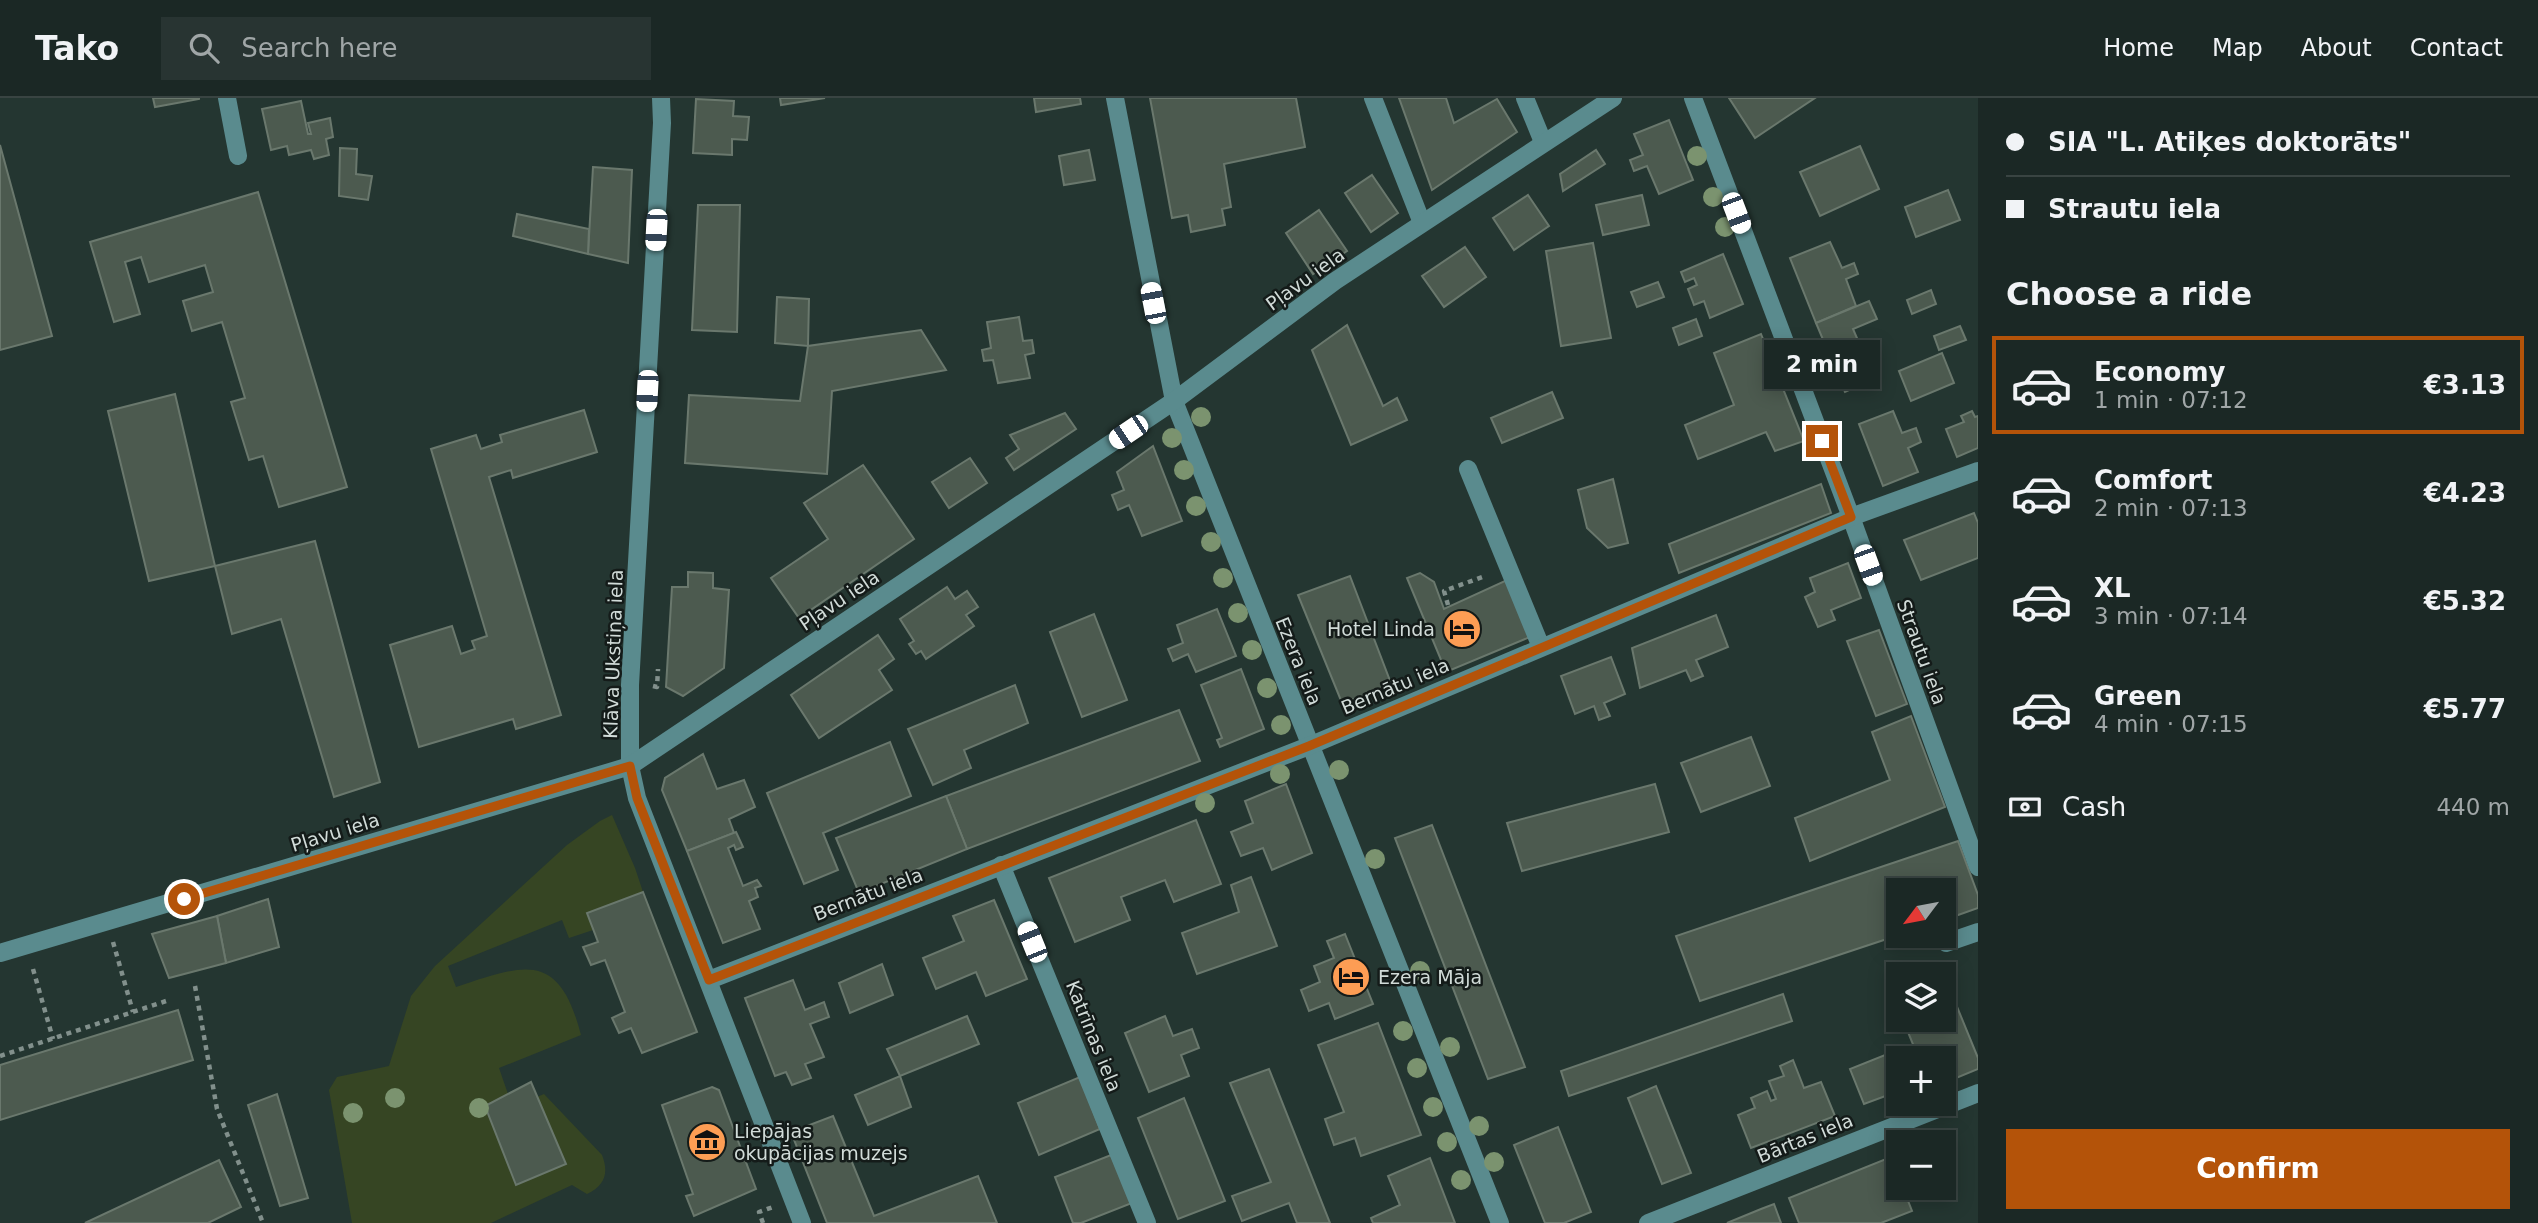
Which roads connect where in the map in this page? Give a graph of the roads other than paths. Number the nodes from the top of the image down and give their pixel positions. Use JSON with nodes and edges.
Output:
{"nodes":[{"id":1,"x":227,"y":98,"type":"edge"},
{"id":2,"x":661,"y":98,"type":"edge"},
{"id":3,"x":1115,"y":98,"type":"edge"},
{"id":4,"x":1373,"y":98,"type":"edge"},
{"id":5,"x":1525,"y":98,"type":"edge"},
{"id":6,"x":1613,"y":98,"type":"edge"},
{"id":7,"x":1693,"y":98,"type":"edge"},
{"id":8,"x":1543,"y":142,"type":"junction"},
{"id":9,"x":238,"y":156,"type":"dead end"},
{"id":10,"x":1422,"y":223,"type":"junction"},
{"id":11,"x":1174,"y":401,"type":"junction"},
{"id":12,"x":1468,"y":469,"type":"dead end"},
{"id":13,"x":1978,"y":471,"type":"edge"},
{"id":14,"x":1851,"y":517,"type":"junction"},
{"id":15,"x":1541,"y":647,"type":"junction"},
{"id":16,"x":1309,"y":746,"type":"junction"},
{"id":17,"x":630,"y":766,"type":"junction"},
{"id":18,"x":1001,"y":865,"type":"junction"},
{"id":19,"x":1978,"y":867,"type":"edge"},
{"id":20,"x":1978,"y":932,"type":"edge"},
{"id":21,"x":1956,"y":940,"type":"edge"},
{"id":22,"x":0,"y":953,"type":"edge"},
{"id":23,"x":709,"y":980,"type":"junction"},
{"id":24,"x":1978,"y":1093,"type":"edge"},
{"id":25,"x":802,"y":1223,"type":"edge"},
{"id":26,"x":1147,"y":1223,"type":"edge"},
{"id":27,"x":1500,"y":1223,"type":"edge"},
{"id":28,"x":1648,"y":1223,"type":"edge"}],
"edges":[{"from":1,"to":9,"type":"street"},
{"from":2,"to":17,"type":"street","name":"Klāva Ukstiņa iela"},
{"from":3,"to":11,"type":"street","name":"Ezera iela"},
{"from":4,"to":10,"type":"street"},
{"from":5,"to":8,"type":"street"},
{"from":6,"to":8,"type":"street","name":"Pļavu iela"},
{"from":7,"to":14,"type":"street","name":"Strautu iela"},
{"from":8,"to":10,"type":"street","name":"Pļavu iela"},
{"from":10,"to":11,"type":"street","name":"Pļavu iela"},
{"from":11,"to":16,"type":"street","name":"Ezera iela"},
{"from":11,"to":17,"type":"street","name":"Pļavu iela"},
{"from":12,"to":15,"type":"street"},
{"from":13,"to":14,"type":"street","name":"Bernātu iela"},
{"from":14,"to":15,"type":"street","name":"Bernātu iela"},
{"from":14,"to":19,"type":"street","name":"Strautu iela"},
{"from":15,"to":16,"type":"street","name":"Bernātu iela"},
{"from":16,"to":18,"type":"street","name":"Bernātu iela"},
{"from":16,"to":27,"type":"street","name":"Ezera iela"},
{"from":17,"to":22,"type":"street","name":"Pļavu iela"},
{"from":17,"to":23,"type":"street","name":"Klāva Ukstiņa iela"},
{"from":18,"to":23,"type":"street","name":"Bernātu iela"},
{"from":18,"to":26,"type":"street","name":"Katrīnas iela"},
{"from":20,"to":21,"type":"street"},
{"from":23,"to":25,"type":"street","name":"Klāva Ukstiņa iela"},
{"from":24,"to":28,"type":"street","name":"Bārtas iela"}]}
